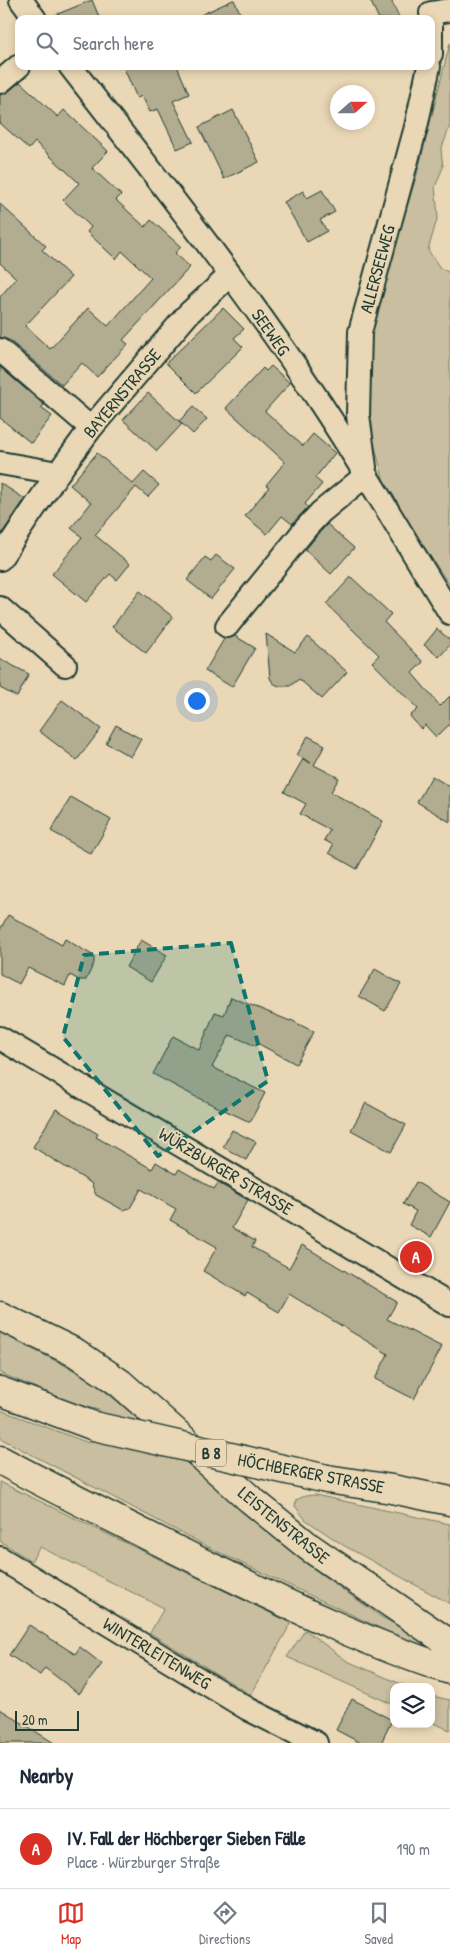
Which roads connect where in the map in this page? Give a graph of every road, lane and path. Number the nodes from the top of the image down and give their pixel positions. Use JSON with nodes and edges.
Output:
{"nodes":[{"id":1,"x":22,"y":0,"type":"edge"},
{"id":2,"x":32,"y":15,"type":"edge"},
{"id":3,"x":15,"y":69,"type":"edge"},
{"id":4,"x":73,"y":70,"type":"edge"},
{"id":5,"x":428,"y":70,"type":"edge"},
{"id":6,"x":0,"y":82,"type":"edge"},
{"id":7,"x":230,"y":275,"type":"junction"},
{"id":8,"x":0,"y":350,"type":"edge"},
{"id":9,"x":92,"y":428,"type":"junction"},
{"id":10,"x":0,"y":463,"type":"edge"},
{"id":11,"x":58,"y":473,"type":"junction"},
{"id":12,"x":366,"y":475,"type":"junction"},
{"id":13,"x":0,"y":559,"type":"edge"},
{"id":14,"x":0,"y":608,"type":"edge"},
{"id":15,"x":450,"y":613,"type":"edge"},
{"id":16,"x":227,"y":626,"type":"dead end"},
{"id":17,"x":65,"y":665,"type":"dead end"},
{"id":18,"x":0,"y":1038,"type":"edge"},
{"id":19,"x":450,"y":1305,"type":"edge"},
{"id":20,"x":0,"y":1316,"type":"edge"},
{"id":21,"x":0,"y":1391,"type":"edge"},
{"id":22,"x":0,"y":1460,"type":"edge"},
{"id":23,"x":450,"y":1501,"type":"edge"},
{"id":24,"x":0,"y":1558,"type":"edge"},
{"id":25,"x":450,"y":1644,"type":"edge"},
{"id":26,"x":450,"y":1670,"type":"edge"},
{"id":27,"x":316,"y":1743,"type":"edge"}],
"edges":[{"from":1,"to":2,"type":"street"},
{"from":3,"to":6,"type":"street"},
{"from":4,"to":7,"type":"street","name":"SEEWEG"},
{"from":5,"to":12,"type":"street","name":"ALLERSEEWEG"},
{"from":7,"to":9,"type":"street","name":"BAYERNSTRASSE"},
{"from":7,"to":12,"type":"street","name":"SEEWEG"},
{"from":8,"to":9,"type":"street"},
{"from":9,"to":11,"type":"street","name":"BAYERNSTRASSE"},
{"from":10,"to":11,"type":"street"},
{"from":11,"to":13,"type":"street","name":"BAYERNSTRASSE"},
{"from":12,"to":15,"type":"street","name":"SEEWEG"},
{"from":12,"to":16,"type":"street"},
{"from":14,"to":17,"type":"street"},
{"from":18,"to":19,"type":"street","name":"WÜRZBURGER STRASSE"},
{"from":20,"to":25,"type":"main road","name":"LEISTENSTRASSE"},
{"from":21,"to":23,"type":"main road","name":"HÖCHBERGER STRASSE","number":"B 8","bridge":true},
{"from":22,"to":26,"type":"main road"},
{"from":24,"to":27,"type":"street","name":"WINTERLEITENWEG"}]}
